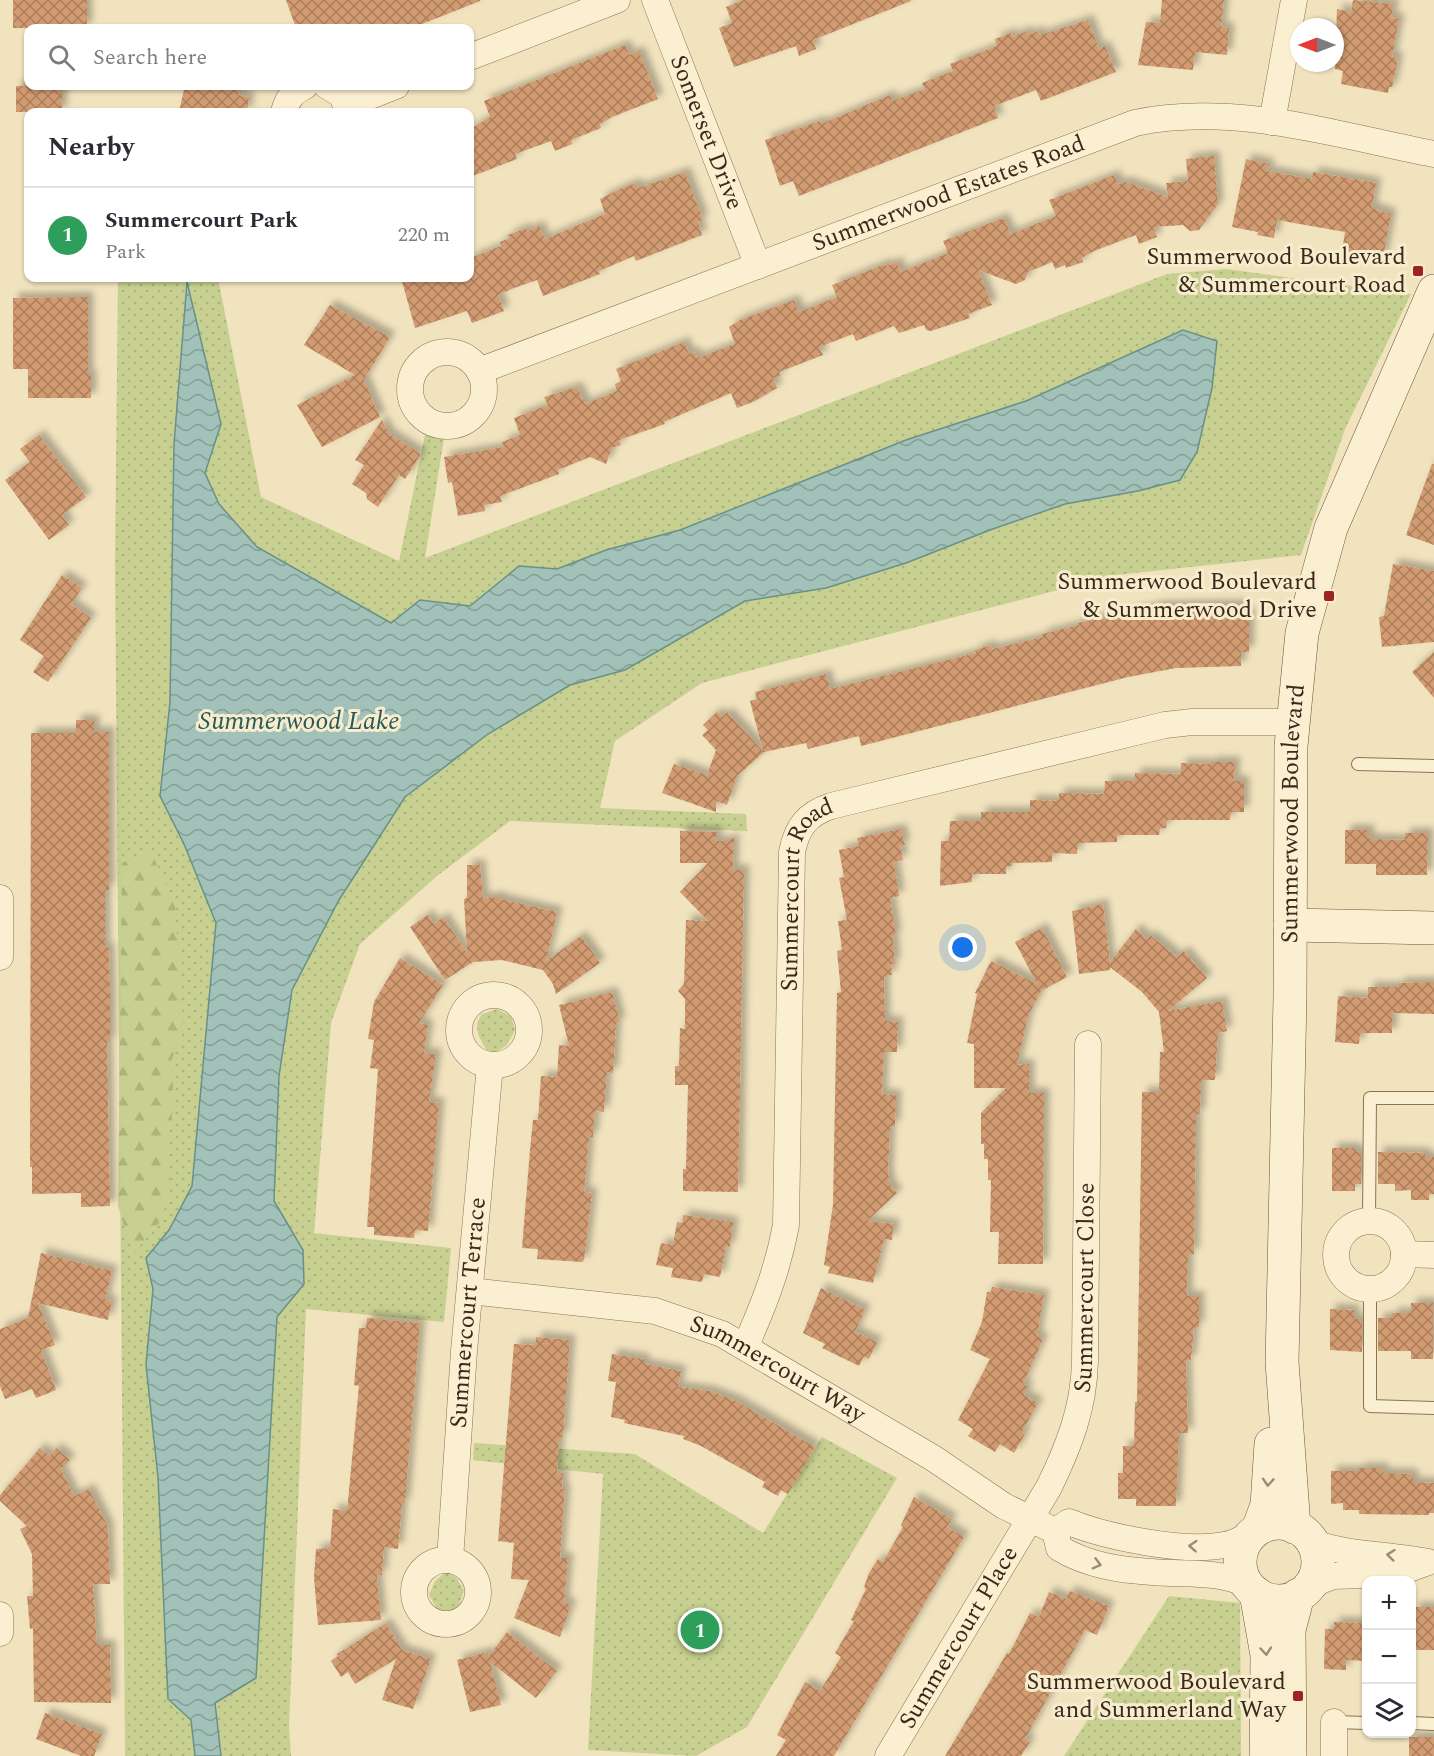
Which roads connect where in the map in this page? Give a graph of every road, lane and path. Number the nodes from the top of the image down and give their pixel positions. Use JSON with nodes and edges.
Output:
{"nodes":[{"id":1,"x":617,"y":0,"type":"edge"},
{"id":2,"x":655,"y":0,"type":"edge"},
{"id":3,"x":1289,"y":3,"type":"edge"},
{"id":4,"x":474,"y":55,"type":"edge"},
{"id":5,"x":297,"y":90,"type":"edge"},
{"id":6,"x":334,"y":90,"type":"edge"},
{"id":7,"x":388,"y":90,"type":"edge"},
{"id":8,"x":285,"y":108,"type":"edge"},
{"id":9,"x":348,"y":108,"type":"edge"},
{"id":10,"x":350,"y":108,"type":"edge"},
{"id":11,"x":1272,"y":122,"type":"junction"},
{"id":12,"x":1434,"y":154,"type":"edge"},
{"id":13,"x":758,"y":266,"type":"junction"},
{"id":14,"x":1434,"y":291,"type":"edge"},
{"id":15,"x":479,"y":371,"type":"dead end"},
{"id":16,"x":1292,"y":722,"type":"junction"},
{"id":17,"x":1358,"y":764,"type":"dead end"},
{"id":18,"x":1434,"y":766,"type":"edge"},
{"id":19,"x":0,"y":898,"type":"edge"},
{"id":20,"x":1290,"y":925,"type":"junction"},
{"id":21,"x":0,"y":927,"type":"edge"},
{"id":22,"x":1434,"y":928,"type":"edge"},
{"id":23,"x":0,"y":957,"type":"edge"},
{"id":24,"x":1088,"y":1044,"type":"dead end"},
{"id":25,"x":490,"y":1065,"type":"dead end"},
{"id":26,"x":1434,"y":1098,"type":"edge"},
{"id":27,"x":1368,"y":1220,"type":"junction"},
{"id":28,"x":1404,"y":1254,"type":"junction"},
{"id":29,"x":1434,"y":1255,"type":"edge"},
{"id":30,"x":1370,"y":1290,"type":"junction"},
{"id":31,"x":470,"y":1291,"type":"junction"},
{"id":32,"x":745,"y":1347,"type":"junction"},
{"id":33,"x":1282,"y":1362,"type":"junction"},
{"id":34,"x":1434,"y":1408,"type":"edge"},
{"id":35,"x":1031,"y":1519,"type":"junction"},
{"id":36,"x":1055,"y":1531,"type":"junction"},
{"id":37,"x":1254,"y":1531,"type":"junction"},
{"id":38,"x":1304,"y":1535,"type":"junction"},
{"id":39,"x":450,"y":1560,"type":"dead end"},
{"id":40,"x":1431,"y":1562,"type":"edge"},
{"id":41,"x":1251,"y":1589,"type":"junction"},
{"id":42,"x":1303,"y":1591,"type":"junction"},
{"id":43,"x":0,"y":1615,"type":"edge"},
{"id":44,"x":0,"y":1633,"type":"edge"},
{"id":45,"x":1334,"y":1722,"type":"joint"},
{"id":46,"x":1362,"y":1723,"type":"edge"},
{"id":47,"x":1416,"y":1724,"type":"edge"},
{"id":48,"x":1434,"y":1724,"type":"edge"},
{"id":49,"x":888,"y":1756,"type":"edge"},
{"id":50,"x":1266,"y":1756,"type":"edge"},
{"id":51,"x":1290,"y":1756,"type":"edge"},
{"id":52,"x":1334,"y":1756,"type":"edge"}],
"edges":[{"from":1,"to":4,"type":"street"},
{"from":2,"to":13,"type":"street","name":"Somerset Drive"},
{"from":3,"to":11,"type":"street"},
{"from":5,"to":8,"type":"street"},
{"from":6,"to":9,"type":"street"},
{"from":7,"to":10,"type":"street"},
{"from":11,"to":12,"type":"street","name":"Summerwood Estates Road"},
{"from":11,"to":13,"type":"street","name":"Summerwood Estates Road"},
{"from":13,"to":15,"type":"street","name":"Summerwood Estates Road"},
{"from":14,"to":16,"type":"street","name":"Summerwood Boulevard"},
{"from":16,"to":20,"type":"street","name":"Summerwood Boulevard"},
{"from":16,"to":32,"type":"street","name":"Summercourt Road"},
{"from":17,"to":18,"type":"lane"},
{"from":19,"to":21,"type":"street"},
{"from":20,"to":22,"type":"street"},
{"from":20,"to":33,"type":"street","name":"Summerwood Boulevard"},
{"from":21,"to":23,"type":"street"},
{"from":24,"to":35,"type":"street","name":"Summercourt Close"},
{"from":25,"to":31,"type":"street","name":"Summercourt Terrace"},
{"from":26,"to":27,"type":"lane"},
{"from":27,"to":28,"type":"street"},
{"from":27,"to":30,"type":"street"},
{"from":28,"to":29,"type":"street"},
{"from":28,"to":30,"type":"street"},
{"from":30,"to":34,"type":"lane"},
{"from":31,"to":32,"type":"street","name":"Summercourt Way"},
{"from":31,"to":39,"type":"street","name":"Summercourt Terrace"},
{"from":32,"to":35,"type":"street","name":"Summercourt Way"},
{"from":33,"to":37,"type":"street","name":"Summerwood Boulevard","one_way":true},
{"from":33,"to":38,"type":"street","name":"Summerwood Boulevard"},
{"from":35,"to":36,"type":"street","name":"Summercourt Way"},
{"from":35,"to":49,"type":"street","name":"Summercourt Place"},
{"from":37,"to":36,"type":"street","one_way":true},
{"from":36,"to":41,"type":"street","name":"Summercourt Way","one_way":true},
{"from":37,"to":38,"type":"street"},
{"from":37,"to":41,"type":"street"},
{"from":40,"to":38,"type":"street","one_way":true},
{"from":38,"to":42,"type":"street"},
{"from":40,"to":42,"type":"street"},
{"from":41,"to":42,"type":"street"},
{"from":41,"to":50,"type":"street","one_way":true},
{"from":42,"to":51,"type":"street"},
{"from":43,"to":44,"type":"street"},
{"from":45,"to":46,"type":"lane"},
{"from":45,"to":52,"type":"street"},
{"from":47,"to":48,"type":"lane"}]}
